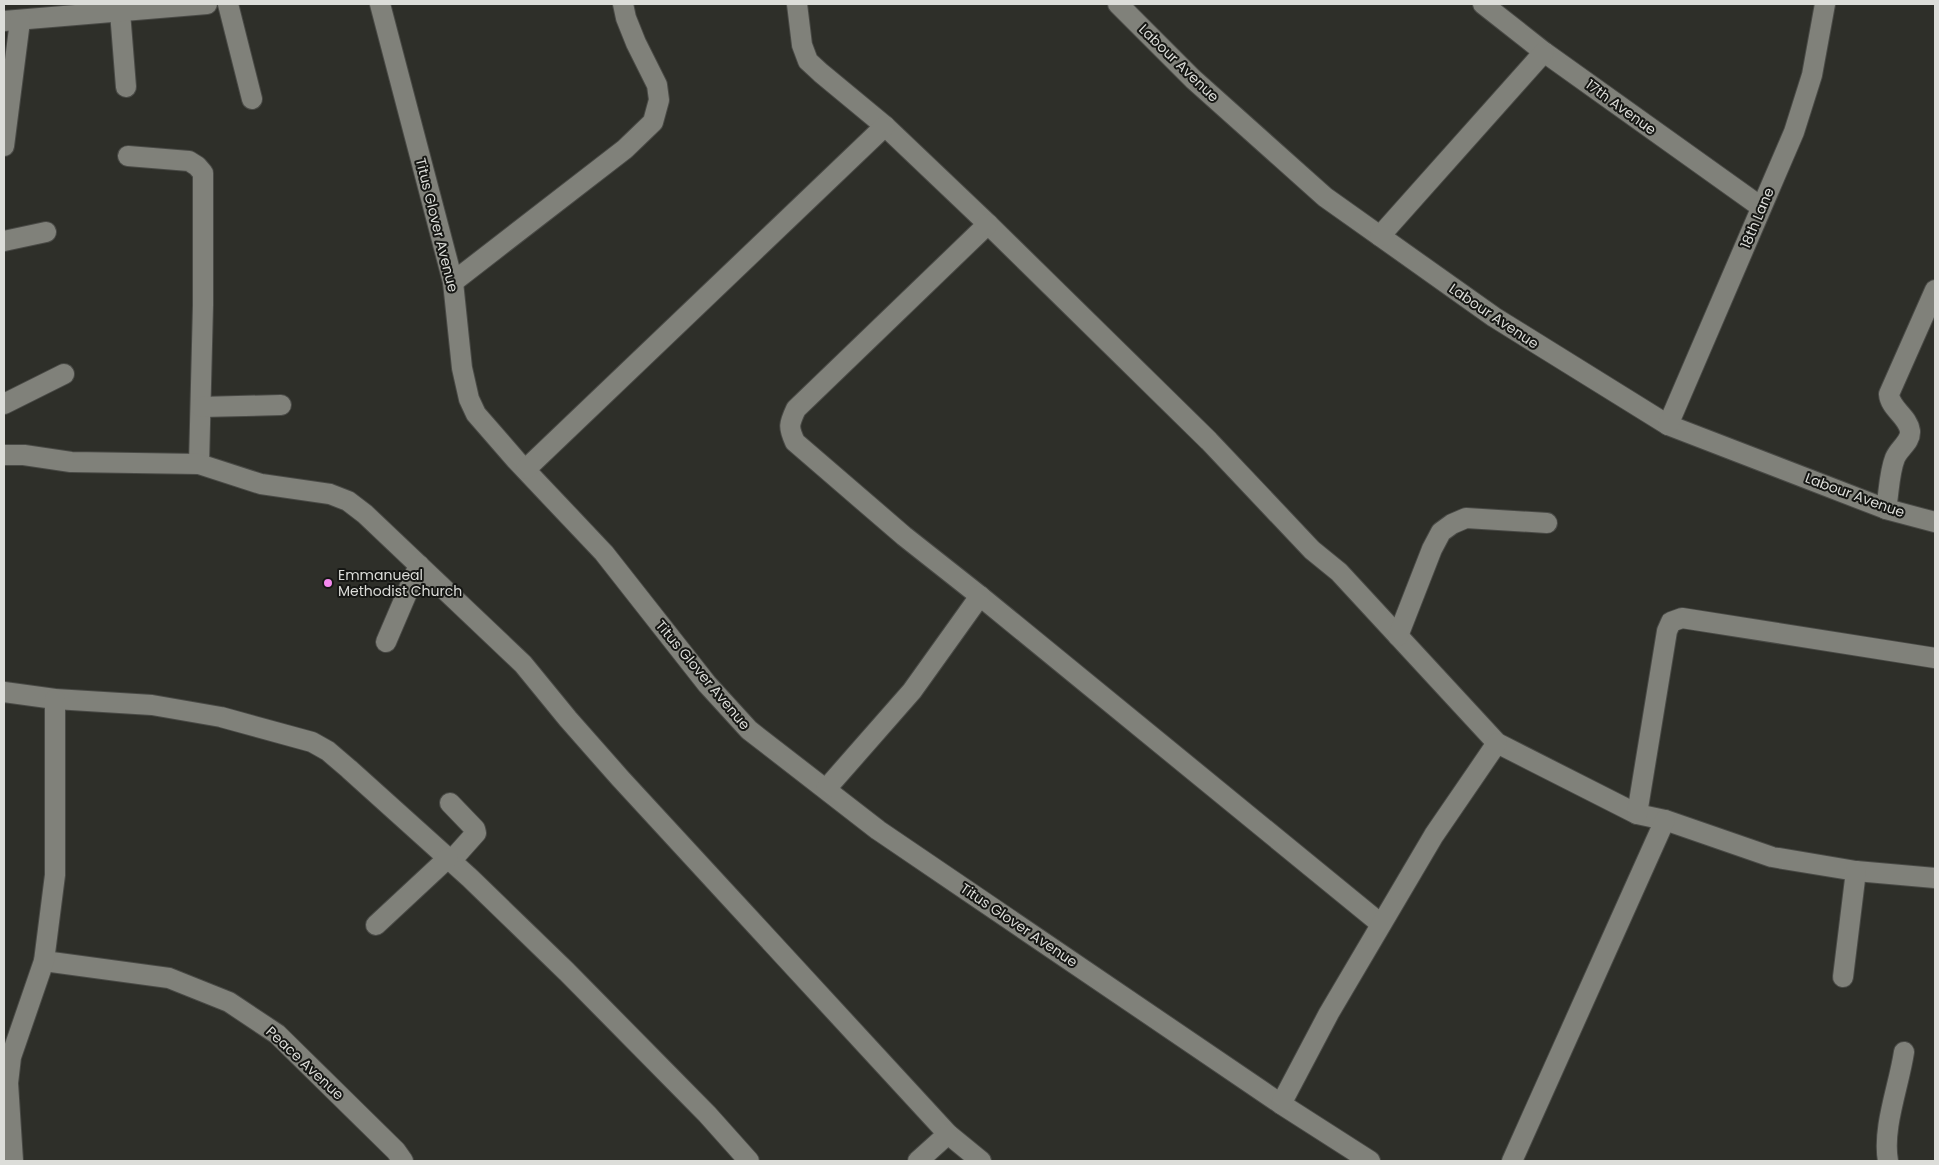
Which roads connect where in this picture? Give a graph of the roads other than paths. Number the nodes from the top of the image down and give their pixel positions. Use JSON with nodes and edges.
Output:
{"nodes":[{"id":1,"x":207,"y":4,"type":"edge"},
{"id":2,"x":228,"y":4,"type":"edge"},
{"id":3,"x":380,"y":4,"type":"edge"},
{"id":4,"x":623,"y":4,"type":"edge"},
{"id":5,"x":797,"y":4,"type":"edge"},
{"id":6,"x":1118,"y":4,"type":"edge"},
{"id":7,"x":1483,"y":4,"type":"edge"},
{"id":8,"x":1825,"y":4,"type":"edge"},
{"id":9,"x":120,"y":12,"type":"junction"},
{"id":10,"x":10,"y":17,"type":"edge"},
{"id":11,"x":1544,"y":52,"type":"junction"},
{"id":12,"x":126,"y":87,"type":"dead end"},
{"id":13,"x":252,"y":99,"type":"dead end"},
{"id":14,"x":885,"y":126,"type":"junction"},
{"id":15,"x":4,"y":146,"type":"edge"},
{"id":16,"x":128,"y":156,"type":"dead end"},
{"id":17,"x":1761,"y":207,"type":"junction"},
{"id":18,"x":988,"y":224,"type":"junction"},
{"id":19,"x":46,"y":232,"type":"dead end"},
{"id":20,"x":1380,"y":236,"type":"junction"},
{"id":21,"x":4,"y":241,"type":"edge"},
{"id":22,"x":453,"y":282,"type":"junction"},
{"id":23,"x":1935,"y":290,"type":"edge"},
{"id":24,"x":64,"y":374,"type":"dead end"},
{"id":25,"x":4,"y":404,"type":"edge"},
{"id":26,"x":281,"y":405,"type":"dead end"},
{"id":27,"x":201,"y":407,"type":"junction"},
{"id":28,"x":1668,"y":425,"type":"junction"},
{"id":29,"x":4,"y":455,"type":"edge"},
{"id":30,"x":199,"y":464,"type":"junction"},
{"id":31,"x":526,"y":469,"type":"junction"},
{"id":32,"x":1886,"y":509,"type":"junction"},
{"id":33,"x":1548,"y":522,"type":"dead end"},
{"id":34,"x":1935,"y":522,"type":"edge"},
{"id":35,"x":419,"y":564,"type":"junction"},
{"id":36,"x":980,"y":596,"type":"junction"},
{"id":37,"x":1398,"y":636,"type":"junction"},
{"id":38,"x":386,"y":642,"type":"dead end"},
{"id":39,"x":1935,"y":658,"type":"edge"},
{"id":40,"x":4,"y":692,"type":"edge"},
{"id":41,"x":55,"y":699,"type":"junction"},
{"id":42,"x":1498,"y":743,"type":"junction"},
{"id":43,"x":826,"y":789,"type":"junction"},
{"id":44,"x":450,"y":804,"type":"dead end"},
{"id":45,"x":1637,"y":814,"type":"junction"},
{"id":46,"x":1665,"y":820,"type":"junction"},
{"id":47,"x":449,"y":860,"type":"junction"},
{"id":48,"x":1856,"y":871,"type":"junction"},
{"id":49,"x":1935,"y":878,"type":"edge"},
{"id":50,"x":1381,"y":924,"type":"junction"},
{"id":51,"x":376,"y":925,"type":"dead end"},
{"id":52,"x":44,"y":961,"type":"junction"},
{"id":53,"x":1843,"y":977,"type":"dead end"},
{"id":54,"x":1904,"y":1052,"type":"dead end"},
{"id":55,"x":1281,"y":1104,"type":"junction"},
{"id":56,"x":948,"y":1134,"type":"junction"},
{"id":57,"x":13,"y":1161,"type":"edge"},
{"id":58,"x":403,"y":1161,"type":"edge"},
{"id":59,"x":749,"y":1161,"type":"edge"},
{"id":60,"x":918,"y":1161,"type":"edge"},
{"id":61,"x":981,"y":1161,"type":"edge"},
{"id":62,"x":1370,"y":1161,"type":"edge"},
{"id":63,"x":1512,"y":1161,"type":"edge"},
{"id":64,"x":1888,"y":1161,"type":"edge"}],
"edges":[{"from":1,"to":9,"type":"street"},
{"from":2,"to":13,"type":"street"},
{"from":3,"to":22,"type":"street","name":"Titus Glover Avenue"},
{"from":4,"to":22,"type":"street"},
{"from":5,"to":14,"type":"street"},
{"from":6,"to":20,"type":"street","name":"Labour Avenue"},
{"from":7,"to":11,"type":"street","name":"17th Avenue"},
{"from":8,"to":17,"type":"street","name":"18th Lane"},
{"from":9,"to":10,"type":"street"},
{"from":9,"to":12,"type":"street"},
{"from":10,"to":15,"type":"street"},
{"from":11,"to":17,"type":"street","name":"17th Avenue"},
{"from":11,"to":20,"type":"street"},
{"from":14,"to":18,"type":"street"},
{"from":14,"to":31,"type":"street"},
{"from":16,"to":27,"type":"street"},
{"from":17,"to":28,"type":"street","name":"18th Lane"},
{"from":18,"to":36,"type":"street"},
{"from":18,"to":37,"type":"street"},
{"from":19,"to":21,"type":"street"},
{"from":20,"to":28,"type":"street","name":"Labour Avenue"},
{"from":22,"to":31,"type":"street","name":"Titus Glover Avenue"},
{"from":23,"to":32,"type":"street"},
{"from":24,"to":25,"type":"street"},
{"from":26,"to":27,"type":"street"},
{"from":27,"to":30,"type":"street"},
{"from":28,"to":32,"type":"street","name":"Labour Avenue"},
{"from":29,"to":30,"type":"street"},
{"from":30,"to":35,"type":"street"},
{"from":31,"to":43,"type":"street","name":"Titus Glover Avenue"},
{"from":32,"to":34,"type":"street","name":"Labour Avenue"},
{"from":33,"to":37,"type":"street"},
{"from":35,"to":38,"type":"street"},
{"from":35,"to":56,"type":"street"},
{"from":36,"to":43,"type":"street"},
{"from":36,"to":50,"type":"street"},
{"from":37,"to":42,"type":"street"},
{"from":39,"to":45,"type":"street"},
{"from":40,"to":41,"type":"street"},
{"from":41,"to":47,"type":"street"},
{"from":41,"to":52,"type":"street"},
{"from":42,"to":45,"type":"street"},
{"from":42,"to":50,"type":"street"},
{"from":43,"to":55,"type":"street","name":"Titus Glover Avenue"},
{"from":44,"to":47,"type":"street"},
{"from":45,"to":46,"type":"street"},
{"from":46,"to":48,"type":"street"},
{"from":46,"to":63,"type":"street"},
{"from":47,"to":51,"type":"street"},
{"from":47,"to":59,"type":"street"},
{"from":48,"to":49,"type":"street"},
{"from":48,"to":53,"type":"street"},
{"from":50,"to":55,"type":"street"},
{"from":52,"to":57,"type":"street"},
{"from":52,"to":58,"type":"street","name":"Peace Avenue"},
{"from":54,"to":64,"type":"street"},
{"from":55,"to":62,"type":"street","name":"Titus Glover Avenue"},
{"from":56,"to":60,"type":"street"},
{"from":56,"to":61,"type":"street"}]}
